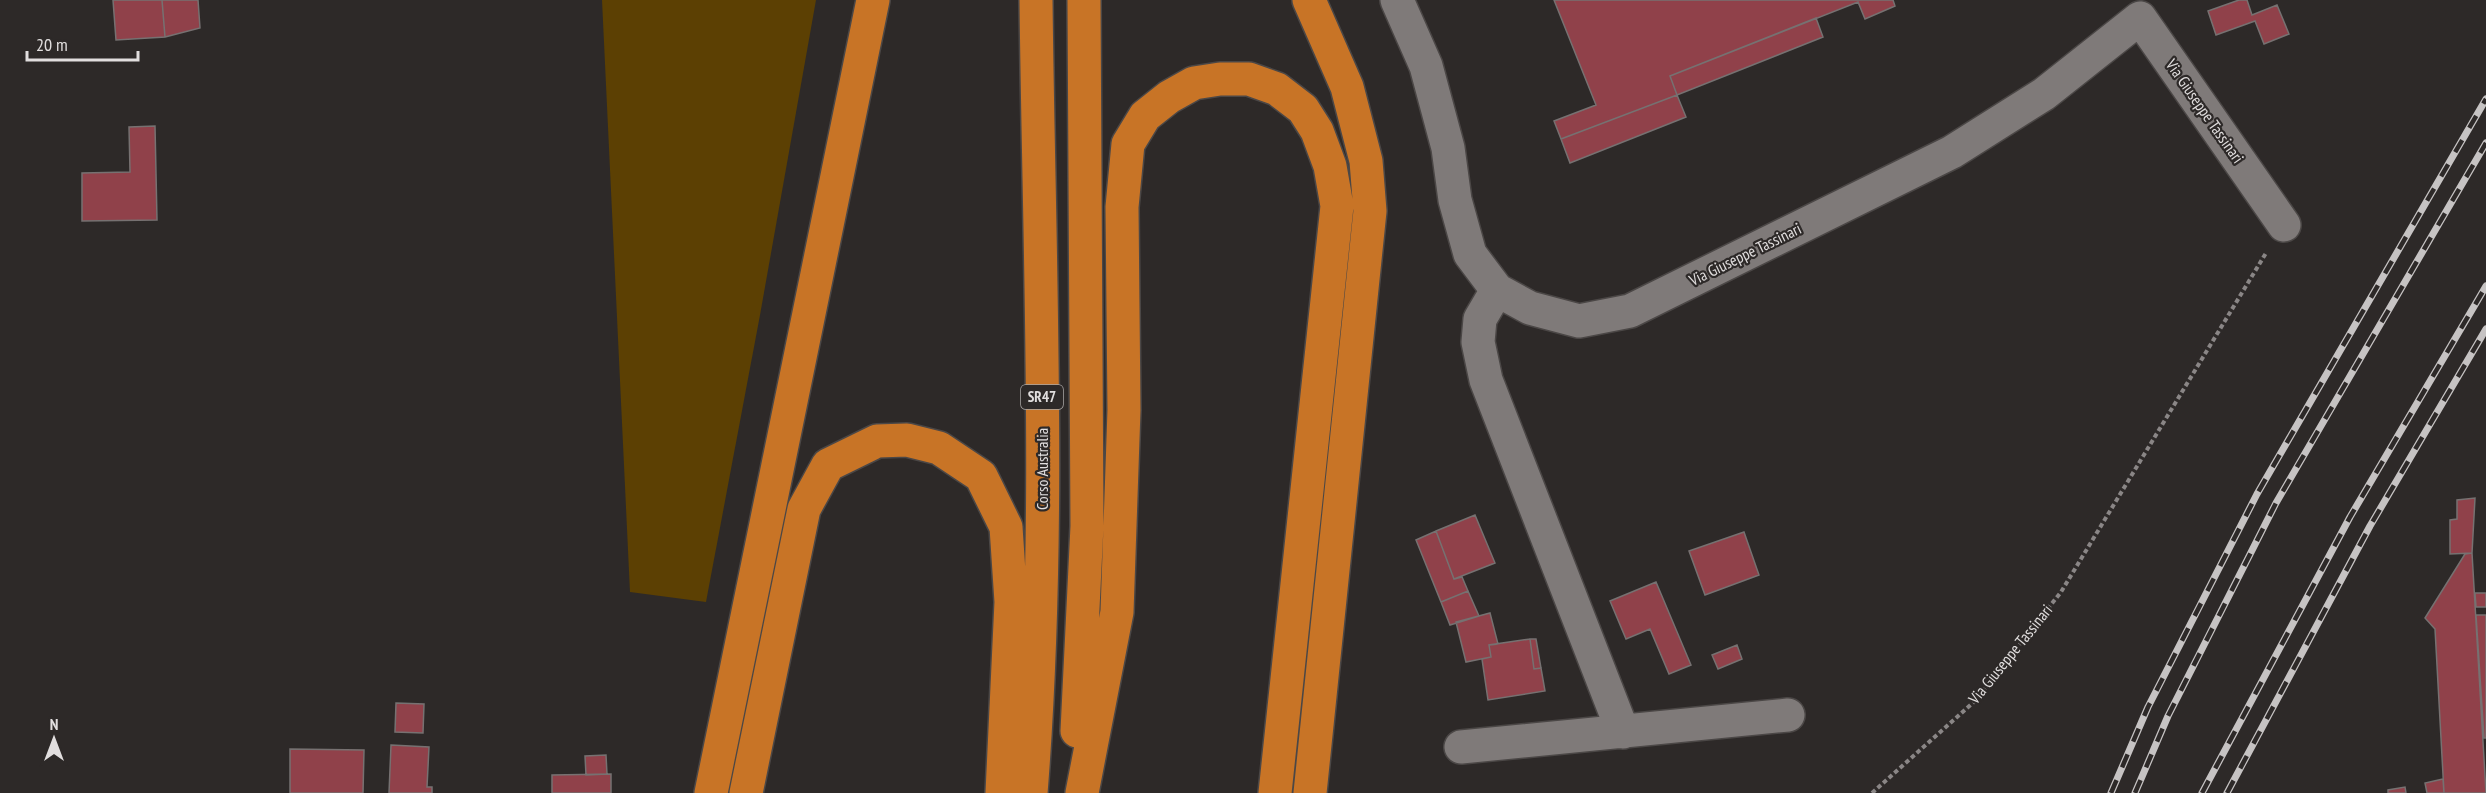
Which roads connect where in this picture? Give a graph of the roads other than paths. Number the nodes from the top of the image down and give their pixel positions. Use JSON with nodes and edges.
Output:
{"nodes":[{"id":1,"x":873,"y":0,"type":"edge"},
{"id":2,"x":1036,"y":0,"type":"edge"},
{"id":3,"x":1083,"y":0,"type":"edge"},
{"id":4,"x":1308,"y":0,"type":"edge"},
{"id":5,"x":1397,"y":0,"type":"edge"},
{"id":6,"x":2284,"y":225,"type":"road end"},
{"id":7,"x":1497,"y":290,"type":"junction"},
{"id":8,"x":1788,"y":715,"type":"dead end"},
{"id":9,"x":1623,"y":732,"type":"junction"},
{"id":10,"x":1461,"y":747,"type":"dead end"},
{"id":11,"x":711,"y":793,"type":"edge"},
{"id":12,"x":746,"y":793,"type":"edge"},
{"id":13,"x":1002,"y":793,"type":"edge"},
{"id":14,"x":1031,"y":793,"type":"edge"},
{"id":15,"x":1074,"y":793,"type":"edge"},
{"id":16,"x":1082,"y":793,"type":"edge"},
{"id":17,"x":1275,"y":793,"type":"edge"},
{"id":18,"x":1310,"y":793,"type":"edge"}],
"edges":[{"from":1,"to":11,"type":"highway"},
{"from":2,"to":14,"type":"highway","name":"Corso Australia","number":"SR47"},
{"from":3,"to":15,"type":"highway","number":"SR47"},
{"from":4,"to":18,"type":"highway"},
{"from":5,"to":7,"type":"street","name":"Via Giuseppe Tassinari"},
{"from":6,"to":7,"type":"street","name":"Via Giuseppe Tassinari"},
{"from":7,"to":9,"type":"street"},
{"from":8,"to":9,"type":"street"},
{"from":9,"to":10,"type":"street"},
{"from":12,"to":13,"type":"highway"},
{"from":16,"to":17,"type":"highway"}]}
